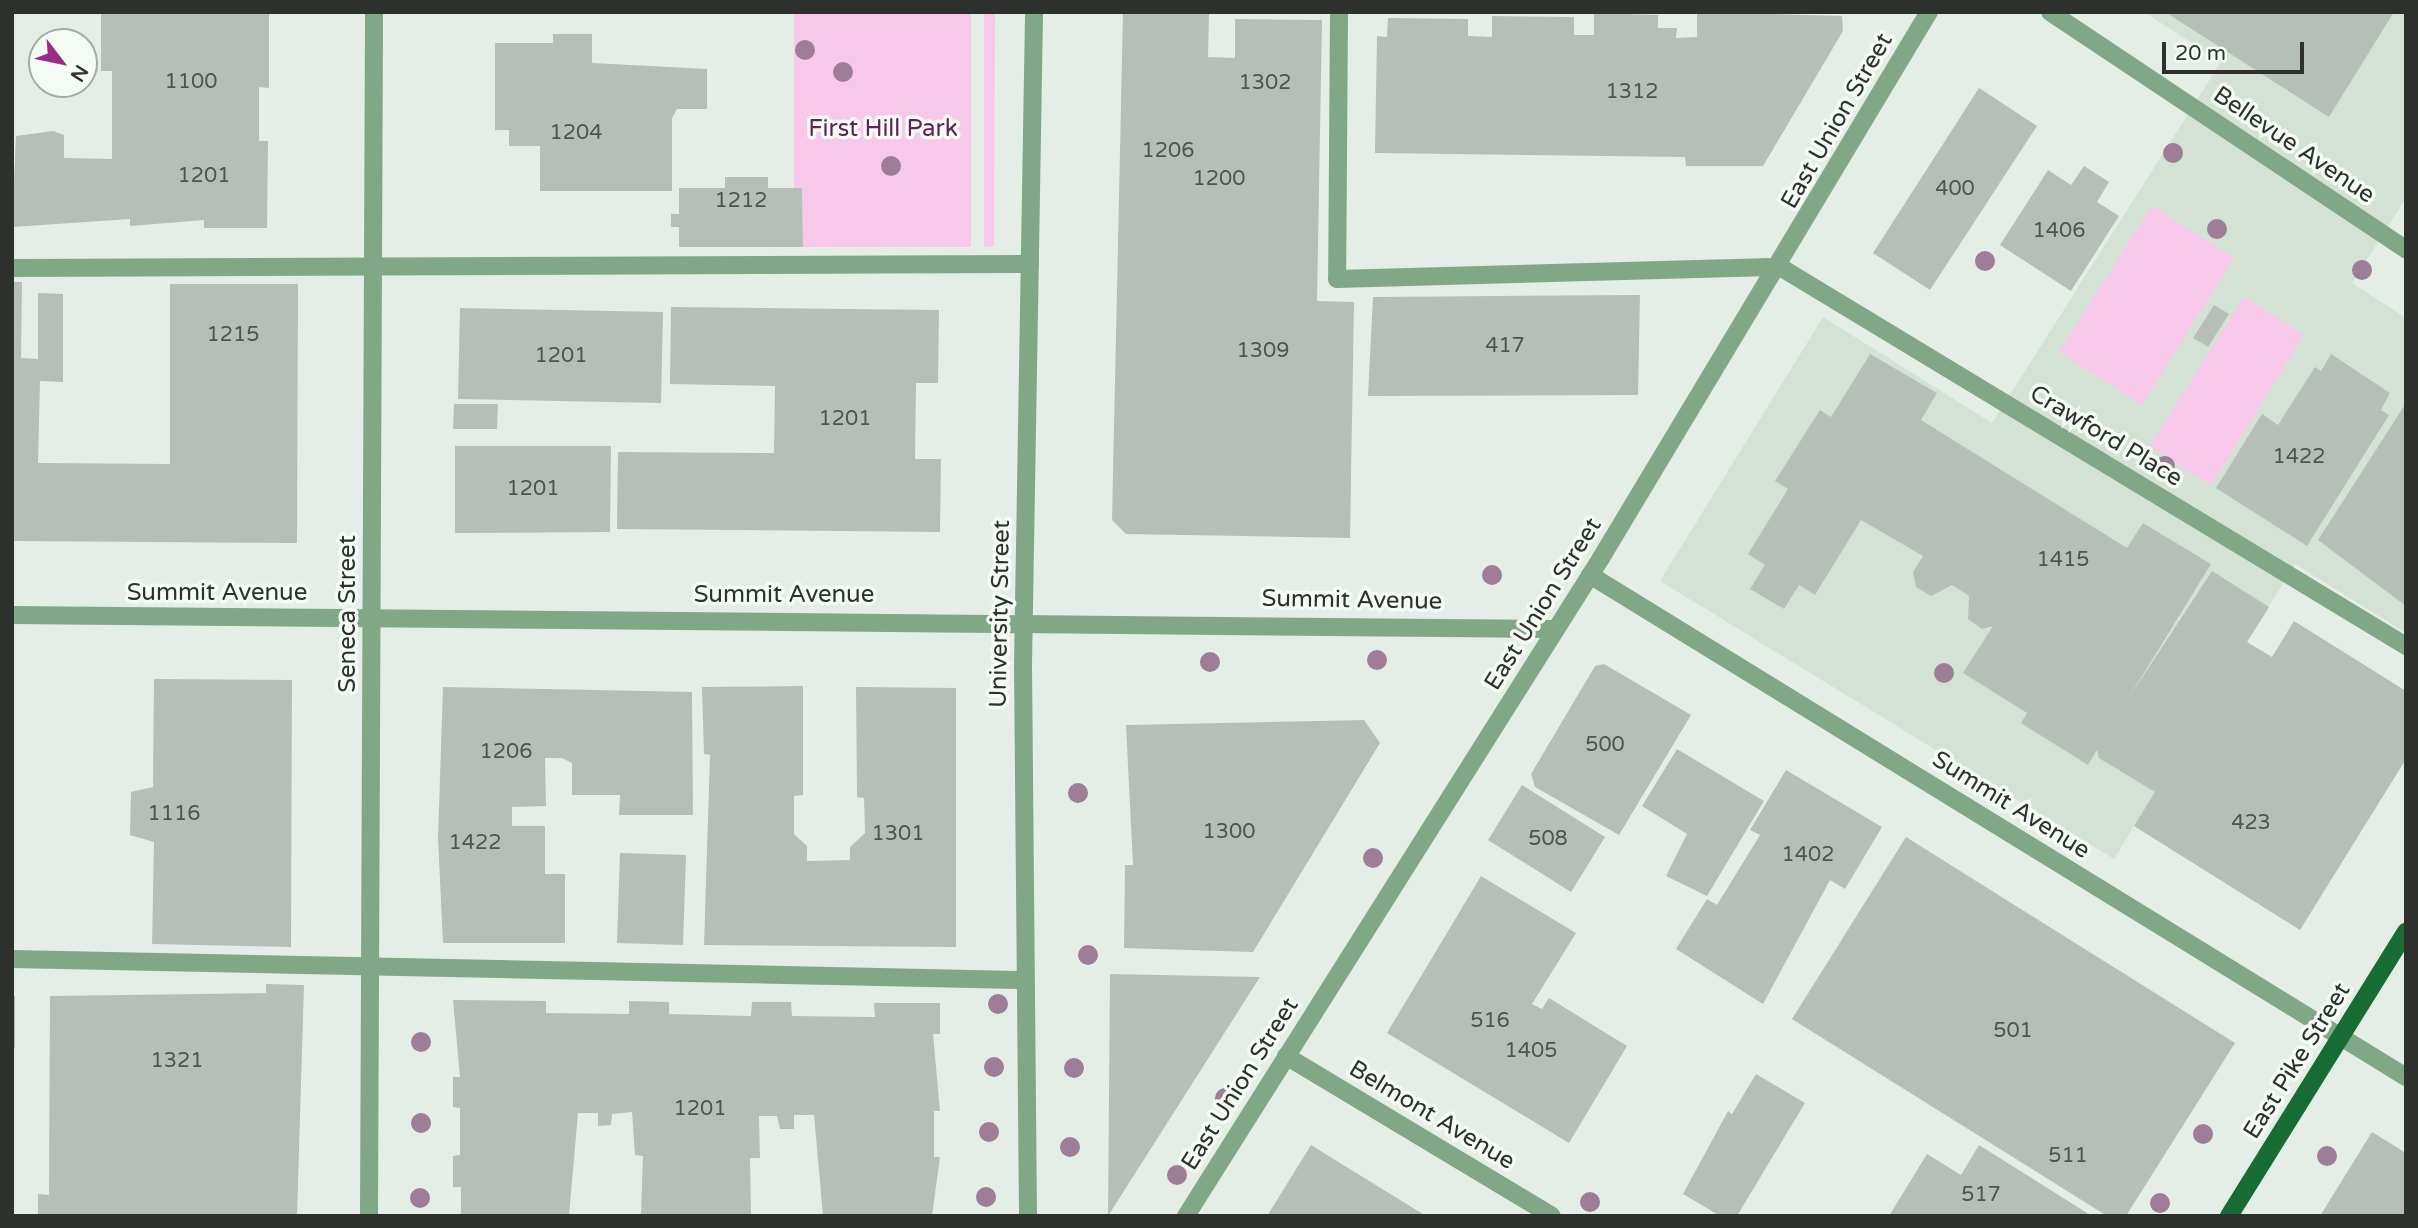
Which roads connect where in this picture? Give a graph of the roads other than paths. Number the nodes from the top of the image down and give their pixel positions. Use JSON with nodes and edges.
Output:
{"nodes":[{"id":1,"x":374,"y":12,"type":"edge"},
{"id":2,"x":1034,"y":12,"type":"edge"},
{"id":3,"x":1339,"y":12,"type":"edge"},
{"id":4,"x":1929,"y":12,"type":"edge"},
{"id":5,"x":2050,"y":12,"type":"edge"},
{"id":6,"x":2406,"y":249,"type":"edge"},
{"id":7,"x":1030,"y":264,"type":"junction"},
{"id":8,"x":374,"y":265,"type":"junction"},
{"id":9,"x":1780,"y":267,"type":"junction"},
{"id":10,"x":12,"y":268,"type":"edge"},
{"id":11,"x":1590,"y":575,"type":"junction"},
{"id":12,"x":12,"y":615,"type":"edge"},
{"id":13,"x":374,"y":618,"type":"junction"},
{"id":14,"x":1024,"y":620,"type":"junction"},
{"id":15,"x":1556,"y":629,"type":"junction"},
{"id":16,"x":2406,"y":646,"type":"edge"},
{"id":17,"x":2406,"y":932,"type":"edge"},
{"id":18,"x":12,"y":959,"type":"edge"},
{"id":19,"x":371,"y":967,"type":"junction"},
{"id":20,"x":1024,"y":980,"type":"junction"},
{"id":21,"x":2341,"y":1036,"type":"junction"},
{"id":22,"x":1286,"y":1056,"type":"junction"},
{"id":23,"x":2406,"y":1077,"type":"edge"},
{"id":24,"x":369,"y":1216,"type":"edge"},
{"id":25,"x":1028,"y":1216,"type":"edge"},
{"id":26,"x":1186,"y":1216,"type":"edge"},
{"id":27,"x":1552,"y":1216,"type":"edge"},
{"id":28,"x":2230,"y":1216,"type":"edge"}],
"edges":[{"from":1,"to":8,"type":"street","name":"Seneca Street"},
{"from":2,"to":7,"type":"street","name":"University Street"},
{"from":3,"to":9,"type":"street"},
{"from":4,"to":9,"type":"street","name":"East Union Street"},
{"from":5,"to":6,"type":"street","name":"Bellevue Avenue"},
{"from":7,"to":8,"type":"street"},
{"from":7,"to":14,"type":"street","name":"University Street"},
{"from":8,"to":10,"type":"street"},
{"from":8,"to":13,"type":"street","name":"Seneca Street"},
{"from":9,"to":11,"type":"street","name":"East Union Street"},
{"from":9,"to":16,"type":"street","name":"Crawford Place"},
{"from":11,"to":15,"type":"street","name":"East Union Street"},
{"from":11,"to":21,"type":"street","name":"Summit Avenue"},
{"from":12,"to":13,"type":"street","name":"Summit Avenue"},
{"from":13,"to":14,"type":"street","name":"Summit Avenue"},
{"from":13,"to":19,"type":"street","name":"Seneca Street"},
{"from":14,"to":15,"type":"street","name":"Summit Avenue"},
{"from":14,"to":20,"type":"street","name":"University Street"},
{"from":15,"to":22,"type":"street","name":"East Union Street"},
{"from":17,"to":21,"type":"main road","name":"East Pike Street"},
{"from":18,"to":19,"type":"street"},
{"from":19,"to":20,"type":"street"},
{"from":19,"to":24,"type":"street","name":"Seneca Street"},
{"from":20,"to":25,"type":"street","name":"University Street"},
{"from":21,"to":23,"type":"street","name":"Summit Avenue"},
{"from":21,"to":28,"type":"main road","name":"East Pike Street"},
{"from":22,"to":26,"type":"street","name":"East Union Street"},
{"from":22,"to":27,"type":"street","name":"Belmont Avenue"}]}
